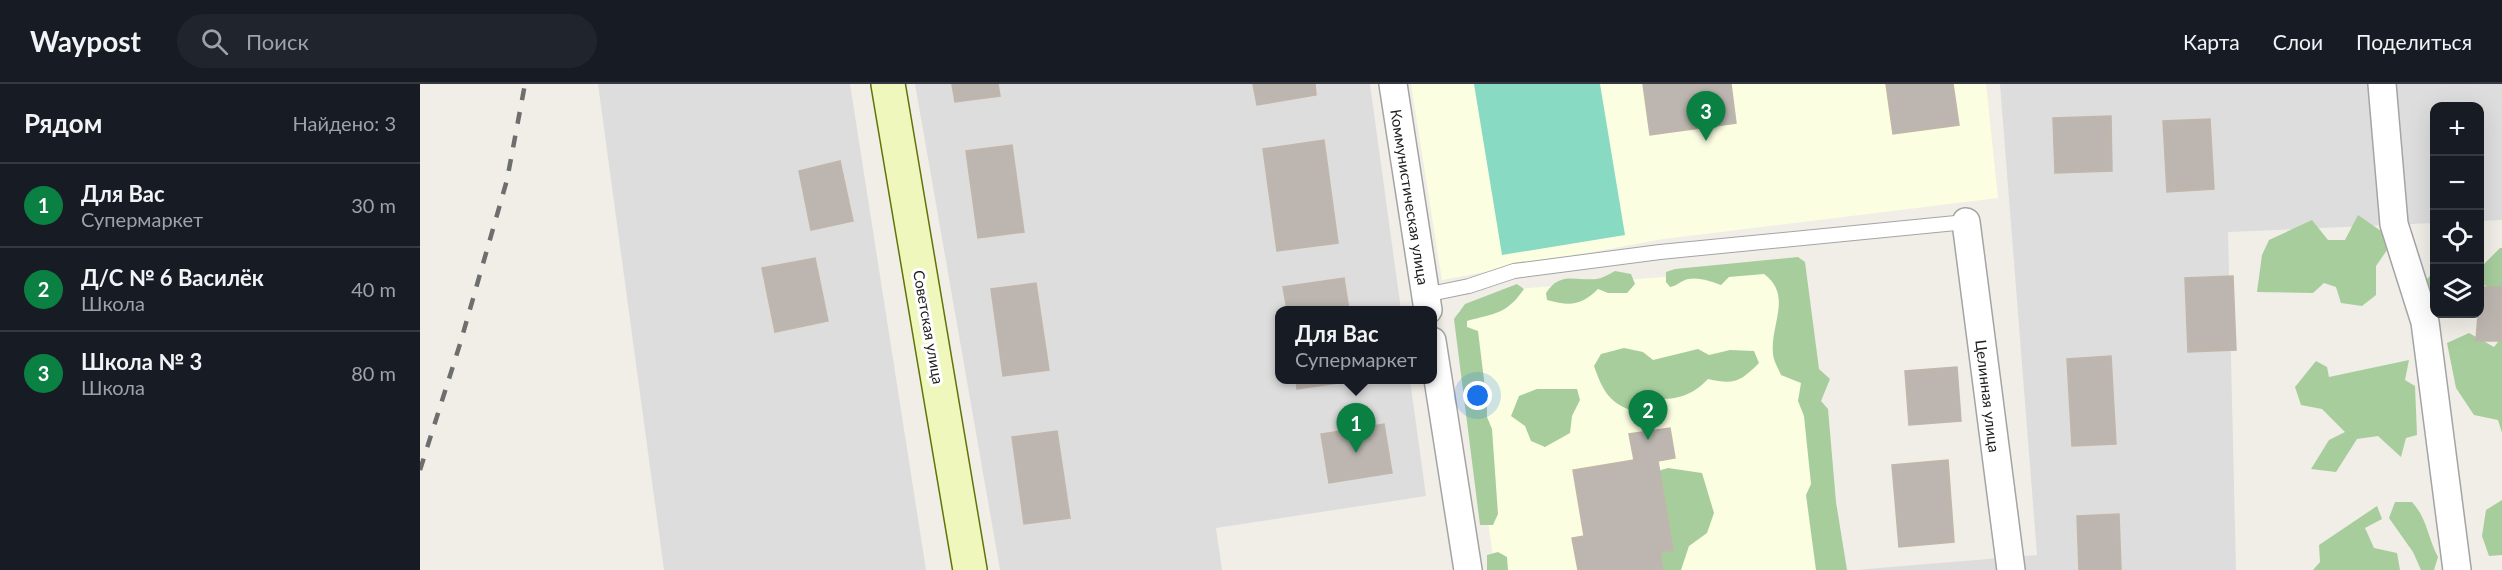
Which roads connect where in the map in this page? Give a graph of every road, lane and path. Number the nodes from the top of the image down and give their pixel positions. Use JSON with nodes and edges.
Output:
{"nodes":[{"id":1,"x":888,"y":84,"type":"edge"},
{"id":2,"x":1392,"y":84,"type":"edge"},
{"id":3,"x":2382,"y":84,"type":"edge"},
{"id":4,"x":1966,"y":222,"type":"joint"},
{"id":5,"x":1427,"y":303,"type":"edge"},
{"id":6,"x":1437,"y":373,"type":"edge"},
{"id":7,"x":970,"y":570,"type":"edge"},
{"id":8,"x":1468,"y":570,"type":"edge"},
{"id":9,"x":2010,"y":570,"type":"edge"},
{"id":10,"x":2457,"y":570,"type":"edge"}],
"edges":[{"from":1,"to":7,"type":"street","name":"Советская улица"},
{"from":2,"to":5,"type":"street","name":"Коммунистическая улица"},
{"from":3,"to":10,"type":"street"},
{"from":4,"to":5,"type":"lane"},
{"from":4,"to":9,"type":"street","name":"Целинная улица"},
{"from":6,"to":8,"type":"street"}]}
